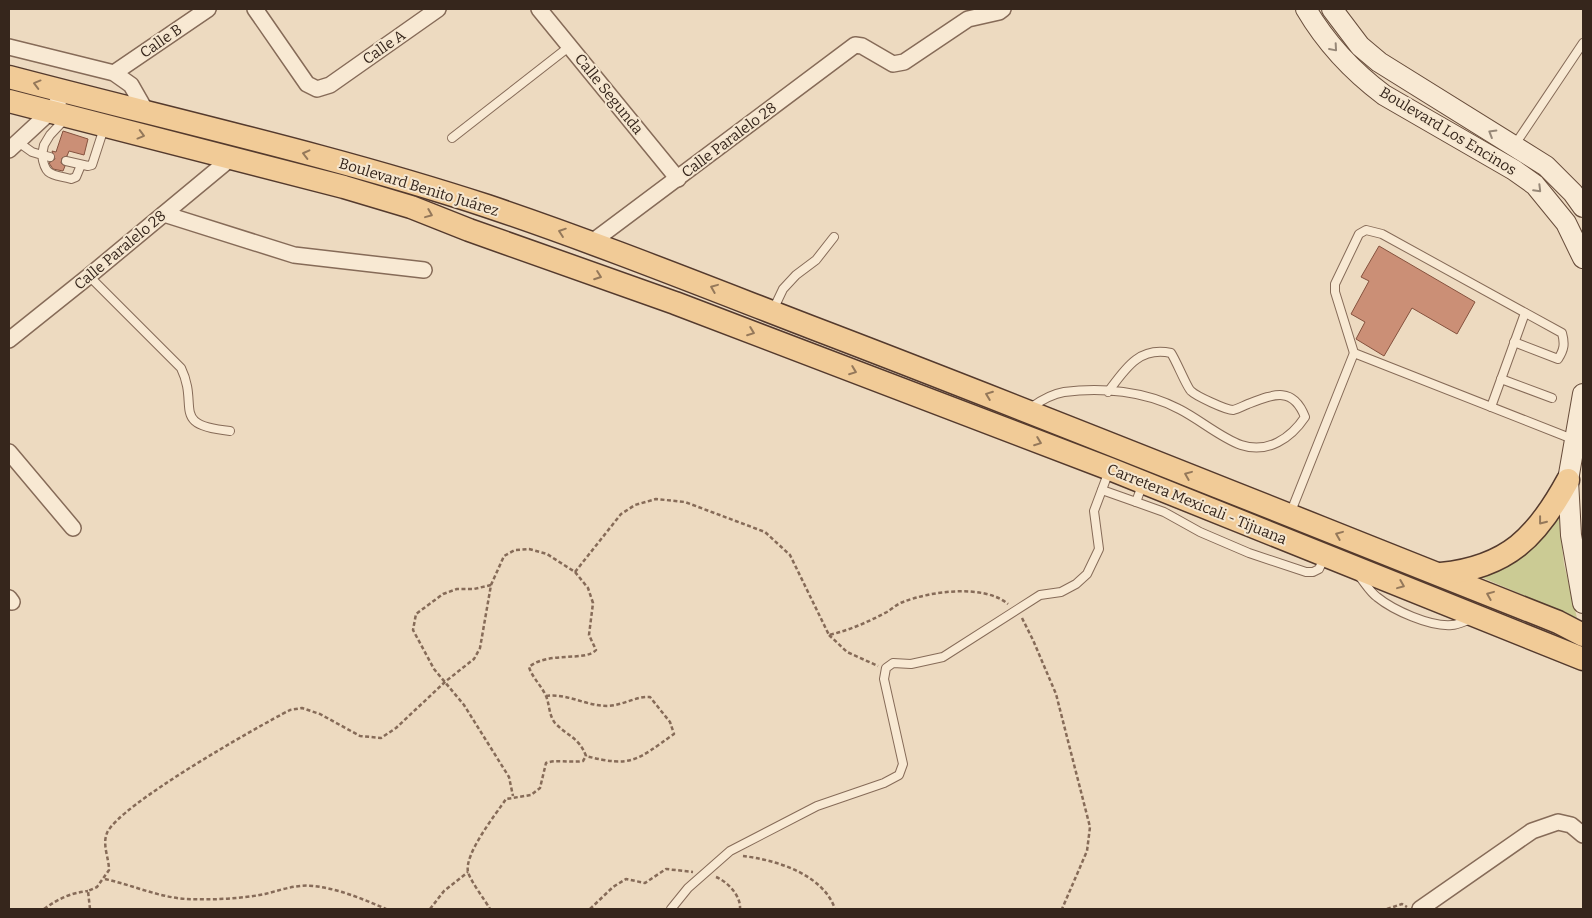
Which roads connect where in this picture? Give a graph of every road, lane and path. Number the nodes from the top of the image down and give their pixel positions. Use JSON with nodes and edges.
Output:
{"nodes":[{"id":1,"x":208,"y":9,"type":"edge"},
{"id":2,"x":255,"y":9,"type":"edge"},
{"id":3,"x":438,"y":9,"type":"edge"},
{"id":4,"x":539,"y":9,"type":"edge"},
{"id":5,"x":1003,"y":9,"type":"edge"},
{"id":6,"x":1306,"y":9,"type":"edge"},
{"id":7,"x":1332,"y":9,"type":"edge"},
{"id":8,"x":1583,"y":43,"type":"edge"},
{"id":9,"x":570,"y":46,"type":"junction"},
{"id":10,"x":9,"y":47,"type":"edge"},
{"id":11,"x":114,"y":73,"type":"junction"},
{"id":12,"x":9,"y":77,"type":"edge"},
{"id":13,"x":9,"y":101,"type":"edge"},
{"id":14,"x":70,"y":105,"type":"junction"},
{"id":15,"x":147,"y":113,"type":"junction"},
{"id":16,"x":105,"y":126,"type":"junction"},
{"id":17,"x":452,"y":138,"type":"dead end"},
{"id":18,"x":14,"y":146,"type":"edge"},
{"id":19,"x":1514,"y":146,"type":"junction"},
{"id":20,"x":46,"y":156,"type":"junction"},
{"id":21,"x":230,"y":159,"type":"junction"},
{"id":22,"x":66,"y":161,"type":"dead end"},
{"id":23,"x":81,"y":165,"type":"junction"},
{"id":24,"x":301,"y":176,"type":"junction"},
{"id":25,"x":678,"y":178,"type":"junction"},
{"id":26,"x":410,"y":183,"type":"junction"},
{"id":27,"x":1583,"y":207,"type":"edge"},
{"id":28,"x":164,"y":214,"type":"junction"},
{"id":29,"x":834,"y":237,"type":"dead end"},
{"id":30,"x":592,"y":242,"type":"junction"},
{"id":31,"x":1583,"y":258,"type":"edge"},
{"id":32,"x":424,"y":270,"type":"dead end"},
{"id":33,"x":89,"y":276,"type":"junction"},
{"id":34,"x":772,"y":312,"type":"junction"},
{"id":35,"x":1525,"y":313,"type":"junction"},
{"id":36,"x":819,"y":330,"type":"joint"},
{"id":37,"x":9,"y":340,"type":"edge"},
{"id":38,"x":1514,"y":342,"type":"junction"},
{"id":39,"x":1354,"y":352,"type":"junction"},
{"id":40,"x":808,"y":354,"type":"joint"},
{"id":41,"x":1502,"y":379,"type":"junction"},
{"id":42,"x":1108,"y":392,"type":"junction"},
{"id":43,"x":1583,"y":394,"type":"edge"},
{"id":44,"x":1552,"y":398,"type":"dead end"},
{"id":45,"x":1491,"y":407,"type":"junction"},
{"id":46,"x":1027,"y":409,"type":"junction"},
{"id":47,"x":230,"y":431,"type":"dead end"},
{"id":48,"x":1579,"y":442,"type":"edge"},
{"id":49,"x":9,"y":452,"type":"edge"},
{"id":50,"x":1110,"y":469,"type":"junction"},
{"id":51,"x":1145,"y":478,"type":"junction"},
{"id":52,"x":1568,"y":480,"type":"junction"},
{"id":53,"x":1102,"y":490,"type":"junction"},
{"id":54,"x":1290,"y":515,"type":"junction"},
{"id":55,"x":73,"y":528,"type":"dead end"},
{"id":56,"x":575,"y":572,"type":"junction"},
{"id":57,"x":1440,"y":574,"type":"junction"},
{"id":58,"x":491,"y":585,"type":"junction"},
{"id":59,"x":1583,"y":603,"type":"edge"},
{"id":60,"x":1018,"y":612,"type":"junction"},
{"id":61,"x":1485,"y":620,"type":"junction"},
{"id":62,"x":830,"y":635,"type":"junction"},
{"id":63,"x":1583,"y":636,"type":"edge"},
{"id":64,"x":1583,"y":659,"type":"edge"},
{"id":65,"x":886,"y":668,"type":"junction"},
{"id":66,"x":446,"y":681,"type":"junction"},
{"id":67,"x":546,"y":696,"type":"junction"},
{"id":68,"x":586,"y":756,"type":"junction"},
{"id":69,"x":513,"y":796,"type":"junction"},
{"id":70,"x":1583,"y":835,"type":"edge"},
{"id":71,"x":730,"y":851,"type":"junction"},
{"id":72,"x":468,"y":872,"type":"junction"},
{"id":73,"x":703,"y":874,"type":"junction"},
{"id":74,"x":105,"y":879,"type":"junction"},
{"id":75,"x":88,"y":892,"type":"junction"},
{"id":76,"x":44,"y":909,"type":"edge"},
{"id":77,"x":90,"y":909,"type":"edge"},
{"id":78,"x":386,"y":909,"type":"edge"},
{"id":79,"x":430,"y":909,"type":"edge"},
{"id":80,"x":490,"y":909,"type":"edge"},
{"id":81,"x":590,"y":909,"type":"edge"},
{"id":82,"x":671,"y":909,"type":"edge"},
{"id":83,"x":740,"y":909,"type":"edge"},
{"id":84,"x":835,"y":909,"type":"edge"},
{"id":85,"x":1062,"y":909,"type":"edge"},
{"id":86,"x":1387,"y":909,"type":"edge"},
{"id":87,"x":1414,"y":909,"type":"edge"},
{"id":88,"x":1420,"y":909,"type":"edge"}],
"edges":[{"from":1,"to":11,"type":"street","name":"Calle B"},
{"from":2,"to":3,"type":"street","name":"Calle A"},
{"from":4,"to":9,"type":"street","name":"Calle Segunda"},
{"from":5,"to":25,"type":"street","name":"Calle Paralelo 28"},
{"from":6,"to":31,"type":"main road","name":"Boulevard Los Encinos","one_way":true},
{"from":19,"to":7,"type":"main road","name":"Boulevard Los Encinos","one_way":true},
{"from":8,"to":19,"type":"lane"},
{"from":9,"to":17,"type":"lane"},
{"from":9,"to":25,"type":"street","name":"Calle Segunda"},
{"from":10,"to":11,"type":"street"},
{"from":11,"to":15,"type":"street"},
{"from":14,"to":12,"type":"main road","name":"Boulevard Benito Juárez","one_way":true},
{"from":13,"to":14,"type":"main road","name":"Boulevard Benito Juárez"},
{"from":14,"to":15,"type":"main road","name":"Boulevard Benito Juárez"},
{"from":14,"to":16,"type":"main road","name":"Boulevard Benito Juárez"},
{"from":14,"to":18,"type":"street"},
{"from":14,"to":20,"type":"lane"},
{"from":26,"to":15,"type":"main road","name":"Boulevard Benito Juárez","one_way":true},
{"from":16,"to":21,"type":"main road","name":"Boulevard Benito Juárez","one_way":true},
{"from":16,"to":23,"type":"lane"},
{"from":18,"to":20,"type":"lane"},
{"from":19,"to":27,"type":"main road","name":"Boulevard Los Encinos"},
{"from":20,"to":23,"type":"lane"},
{"from":21,"to":24,"type":"main road","name":"Boulevard Benito Juárez"},
{"from":21,"to":28,"type":"street","name":"Calle Paralelo 28"},
{"from":22,"to":23,"type":"lane"},
{"from":24,"to":26,"type":"main road"},
{"from":24,"to":40,"type":"main road","name":"Boulevard Benito Juárez","one_way":true},
{"from":25,"to":30,"type":"street","name":"Calle Paralelo 28"},
{"from":30,"to":26,"type":"main road","name":"Boulevard Benito Juárez","one_way":true},
{"from":28,"to":32,"type":"street"},
{"from":28,"to":33,"type":"street","name":"Calle Paralelo 28"},
{"from":29,"to":34,"type":"lane"},
{"from":34,"to":30,"type":"main road","name":"Boulevard Benito Juárez","one_way":true},
{"from":33,"to":37,"type":"street","name":"Calle Paralelo 28"},
{"from":33,"to":47,"type":"lane"},
{"from":34,"to":36,"type":"main road","name":"Boulevard Benito Juárez"},
{"from":35,"to":38,"type":"lane"},
{"from":35,"to":38,"type":"lane"},
{"from":35,"to":39,"type":"lane"},
{"from":46,"to":36,"type":"main road","name":"Carretera Mexicali - Tijuana","one_way":true},
{"from":38,"to":41,"type":"lane"},
{"from":39,"to":45,"type":"lane"},
{"from":39,"to":54,"type":"lane"},
{"from":40,"to":50,"type":"main road","name":"Carretera Mexicali - Tijuana","one_way":true},
{"from":41,"to":44,"type":"lane"},
{"from":41,"to":45,"type":"lane"},
{"from":42,"to":42,"type":"lane"},
{"from":42,"to":46,"type":"lane"},
{"from":43,"to":48,"type":"main road"},
{"from":45,"to":48,"type":"lane"},
{"from":46,"to":51,"type":"main road","name":"Carretera Mexicali - Tijuana"},
{"from":48,"to":52,"type":"main road"},
{"from":49,"to":55,"type":"street"},
{"from":50,"to":51,"type":"main road","name":"Carretera Mexicali - Tijuana"},
{"from":50,"to":53,"type":"lane"},
{"from":51,"to":53,"type":"lane"},
{"from":54,"to":51,"type":"main road","name":"Carretera Mexicali - Tijuana","one_way":true},
{"from":51,"to":61,"type":"main road","name":"Carretera Mexicali - Tijuana","one_way":true},
{"from":52,"to":57,"type":"main road","one_way":true},
{"from":52,"to":59,"type":"main road"},
{"from":53,"to":60,"type":"lane"},
{"from":57,"to":54,"type":"main road","name":"Carretera Mexicali - Tijuana","one_way":true},
{"from":56,"to":58,"type":"path"},
{"from":56,"to":62,"type":"path"},
{"from":56,"to":67,"type":"path"},
{"from":63,"to":57,"type":"main road","name":"Carretera Mexicali - Tijuana","one_way":true},
{"from":58,"to":66,"type":"path"},
{"from":58,"to":66,"type":"path"},
{"from":60,"to":62,"type":"path"},
{"from":60,"to":65,"type":"lane"},
{"from":60,"to":85,"type":"path"},
{"from":61,"to":63,"type":"main road"},
{"from":61,"to":64,"type":"main road","name":"Carretera Mexicali - Tijuana"},
{"from":62,"to":65,"type":"path"},
{"from":65,"to":71,"type":"lane"},
{"from":66,"to":69,"type":"path"},
{"from":66,"to":74,"type":"path"},
{"from":67,"to":68,"type":"path"},
{"from":67,"to":68,"type":"path"},
{"from":68,"to":69,"type":"path"},
{"from":69,"to":72,"type":"path"},
{"from":70,"to":88,"type":"street"},
{"from":71,"to":73,"type":"lane"},
{"from":71,"to":84,"type":"path"},
{"from":72,"to":79,"type":"path"},
{"from":72,"to":80,"type":"path"},
{"from":73,"to":81,"type":"path"},
{"from":73,"to":82,"type":"lane"},
{"from":73,"to":83,"type":"path"},
{"from":74,"to":75,"type":"path"},
{"from":74,"to":78,"type":"path"},
{"from":75,"to":76,"type":"path"},
{"from":75,"to":77,"type":"path"},
{"from":86,"to":87,"type":"path"}]}
